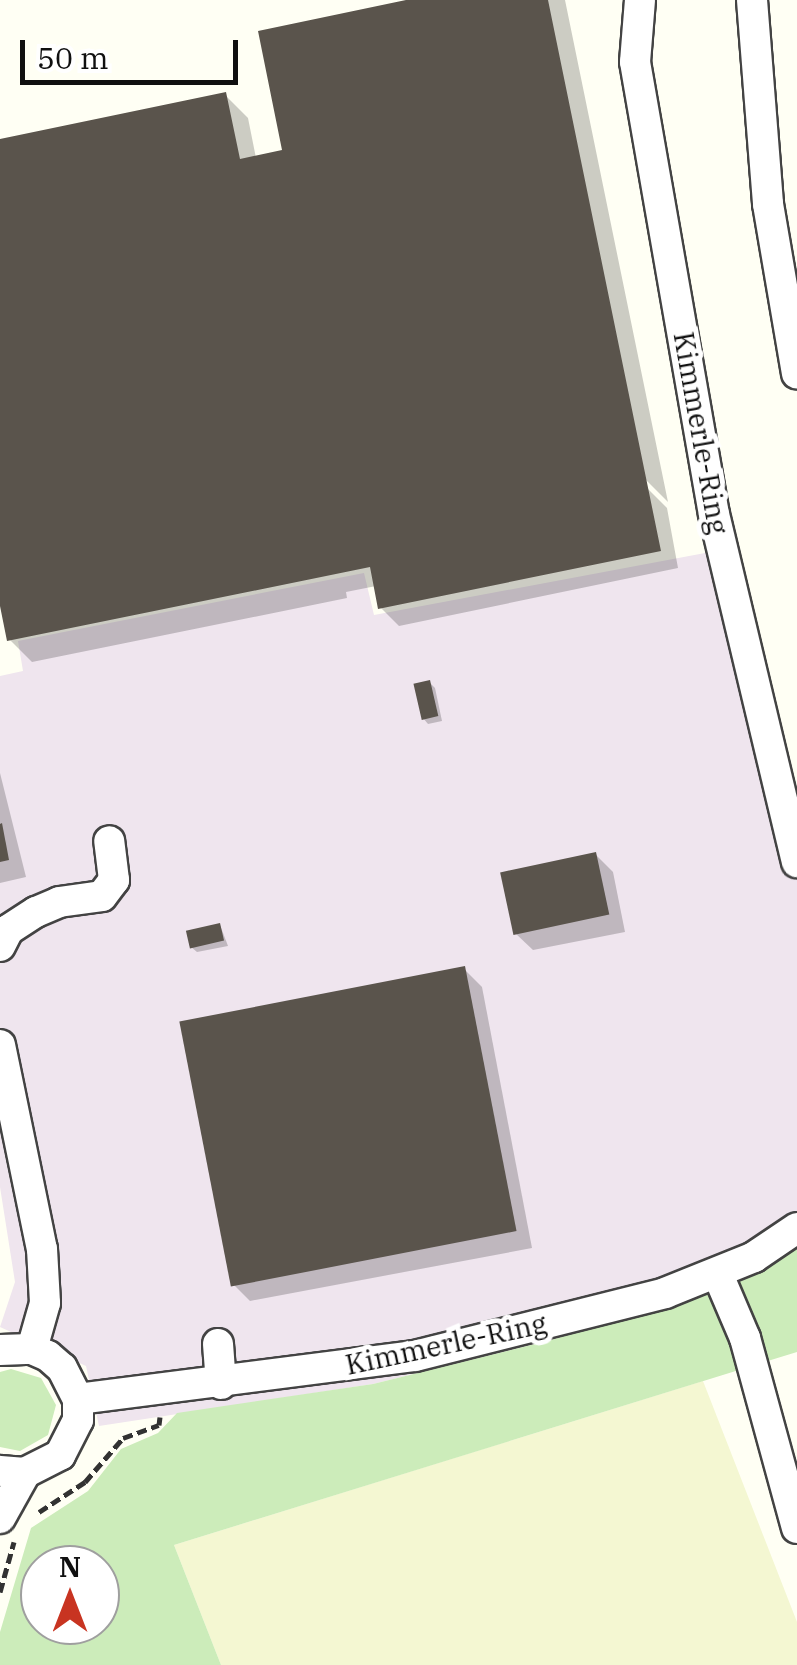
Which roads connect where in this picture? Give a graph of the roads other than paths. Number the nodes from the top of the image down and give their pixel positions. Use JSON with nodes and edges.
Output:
{"nodes":[{"id":1,"x":640,"y":0,"type":"edge"},
{"id":2,"x":752,"y":0,"type":"edge"},
{"id":3,"x":797,"y":374,"type":"edge"},
{"id":4,"x":109,"y":841,"type":"dead end"},
{"id":5,"x":797,"y":862,"type":"edge"},
{"id":6,"x":0,"y":946,"type":"edge"},
{"id":7,"x":0,"y":1045,"type":"edge"},
{"id":8,"x":797,"y":1228,"type":"edge"},
{"id":9,"x":722,"y":1284,"type":"dead end"},
{"id":10,"x":218,"y":1344,"type":"dead end"},
{"id":11,"x":32,"y":1349,"type":"junction"},
{"id":12,"x":0,"y":1350,"type":"edge"},
{"id":13,"x":221,"y":1384,"type":"junction"},
{"id":14,"x":78,"y":1400,"type":"junction"},
{"id":15,"x":12,"y":1472,"type":"edge"},
{"id":16,"x":14,"y":1524,"type":"edge"},
{"id":17,"x":797,"y":1528,"type":"edge"}],
"edges":[{"from":1,"to":5,"type":"street","name":"Kimmerle-Ring"},
{"from":2,"to":3,"type":"street"},
{"from":4,"to":6,"type":"street"},
{"from":7,"to":11,"type":"street"},
{"from":8,"to":13,"type":"street","name":"Kimmerle-Ring"},
{"from":9,"to":17,"type":"street"},
{"from":10,"to":13,"type":"street"},
{"from":11,"to":12,"type":"street"},
{"from":11,"to":14,"type":"street"},
{"from":13,"to":14,"type":"street","name":"Kimmerle-Ring"},
{"from":14,"to":15,"type":"street"},
{"from":15,"to":16,"type":"street"}]}
